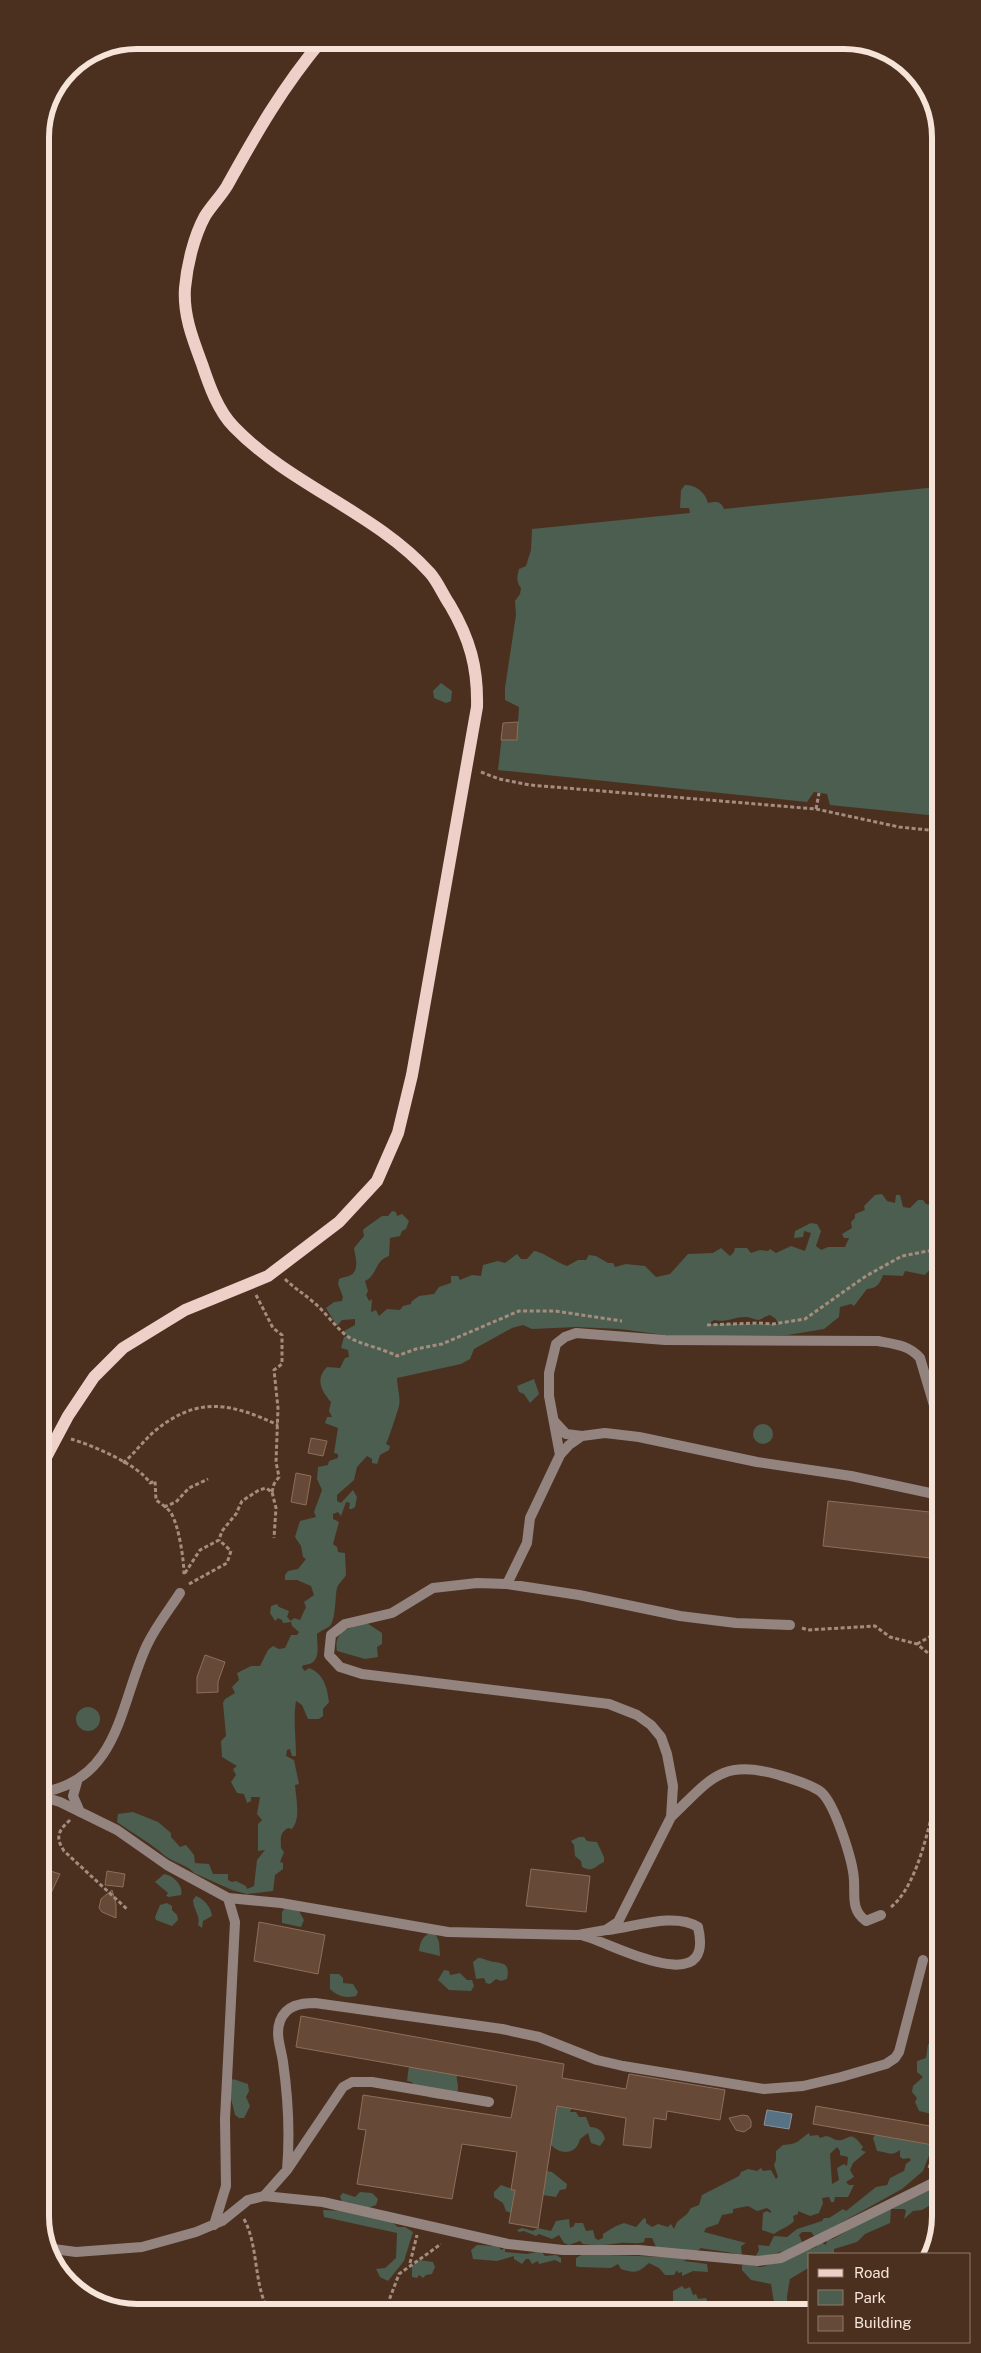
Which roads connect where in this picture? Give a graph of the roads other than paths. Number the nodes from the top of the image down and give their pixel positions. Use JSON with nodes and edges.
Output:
{"nodes":[{"id":1,"x":314,"y":49,"type":"edge"},
{"id":2,"x":932,"y":1398,"type":"edge"},
{"id":3,"x":553,"y":1420,"type":"junction"},
{"id":4,"x":582,"y":1436,"type":"junction"},
{"id":5,"x":49,"y":1451,"type":"edge"},
{"id":6,"x":560,"y":1455,"type":"junction"},
{"id":7,"x":932,"y":1494,"type":"edge"},
{"id":8,"x":507,"y":1584,"type":"junction"},
{"id":9,"x":180,"y":1593,"type":"road end"},
{"id":10,"x":790,"y":1625,"type":"road end"},
{"id":11,"x":77,"y":1782,"type":"junction"},
{"id":12,"x":49,"y":1791,"type":"edge"},
{"id":13,"x":49,"y":1798,"type":"edge"},
{"id":14,"x":80,"y":1812,"type":"junction"},
{"id":15,"x":671,"y":1816,"type":"junction"},
{"id":16,"x":228,"y":1898,"type":"junction"},
{"id":17,"x":881,"y":1915,"type":"road end"},
{"id":18,"x":606,"y":1930,"type":"junction"},
{"id":19,"x":578,"y":1935,"type":"junction"},
{"id":20,"x":923,"y":1960,"type":"dead end"},
{"id":21,"x":489,"y":2102,"type":"dead end"},
{"id":22,"x":287,"y":2170,"type":"junction"},
{"id":23,"x":932,"y":2183,"type":"edge"},
{"id":24,"x":264,"y":2196,"type":"junction"},
{"id":25,"x":214,"y":2224,"type":"junction"},
{"id":26,"x":55,"y":2249,"type":"edge"}],
"edges":[{"from":1,"to":5,"type":"main road"},
{"from":2,"to":3,"type":"street"},
{"from":3,"to":4,"type":"street"},
{"from":3,"to":6,"type":"street"},
{"from":4,"to":6,"type":"street"},
{"from":4,"to":7,"type":"street"},
{"from":6,"to":8,"type":"street"},
{"from":8,"to":10,"type":"street"},
{"from":8,"to":15,"type":"street"},
{"from":9,"to":11,"type":"street"},
{"from":11,"to":12,"type":"street"},
{"from":11,"to":14,"type":"street"},
{"from":13,"to":14,"type":"street"},
{"from":14,"to":16,"type":"street"},
{"from":15,"to":17,"type":"street"},
{"from":15,"to":18,"type":"street"},
{"from":16,"to":19,"type":"street"},
{"from":16,"to":25,"type":"street"},
{"from":18,"to":19,"type":"street"},
{"from":18,"to":19,"type":"street"},
{"from":20,"to":22,"type":"street"},
{"from":21,"to":22,"type":"street"},
{"from":22,"to":24,"type":"street"},
{"from":23,"to":24,"type":"street"},
{"from":24,"to":25,"type":"street"},
{"from":25,"to":26,"type":"street"}]}
